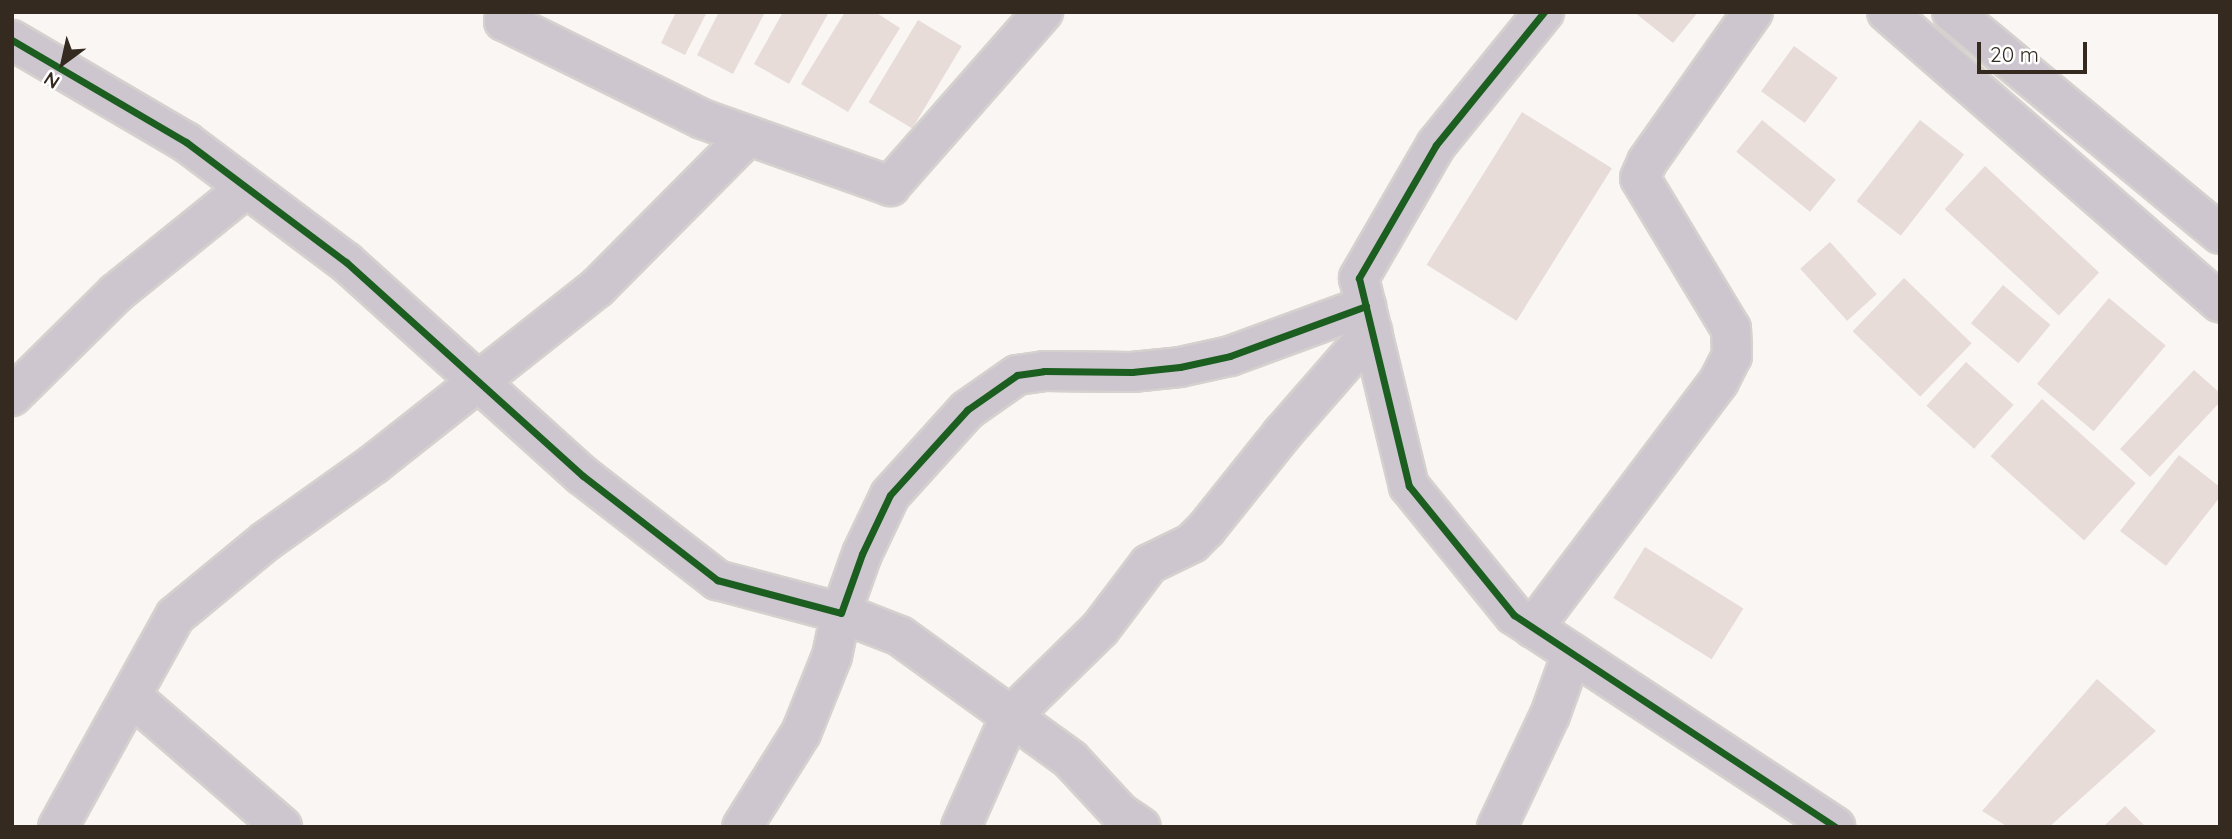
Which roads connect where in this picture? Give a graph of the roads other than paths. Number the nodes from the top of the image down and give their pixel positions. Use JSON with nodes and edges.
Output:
{"nodes":[{"id":1,"x":1043,"y":12,"type":"edge"},
{"id":2,"x":1544,"y":12,"type":"edge"},
{"id":3,"x":1754,"y":12,"type":"edge"},
{"id":4,"x":1887,"y":12,"type":"edge"},
{"id":5,"x":1952,"y":12,"type":"edge"},
{"id":6,"x":499,"y":15,"type":"edge"},
{"id":7,"x":12,"y":40,"type":"edge"},
{"id":8,"x":747,"y":138,"type":"junction"},
{"id":9,"x":246,"y":188,"type":"junction"},
{"id":10,"x":2220,"y":234,"type":"edge"},
{"id":11,"x":2220,"y":303,"type":"edge"},
{"id":12,"x":1369,"y":319,"type":"junction"},
{"id":13,"x":477,"y":382,"type":"junction"},
{"id":14,"x":12,"y":397,"type":"edge"},
{"id":15,"x":841,"y":613,"type":"junction"},
{"id":16,"x":1533,"y":628,"type":"junction"},
{"id":17,"x":1572,"y":654,"type":"junction"},
{"id":18,"x":131,"y":696,"type":"junction"},
{"id":19,"x":1010,"y":717,"type":"junction"},
{"id":20,"x":58,"y":827,"type":"edge"},
{"id":21,"x":282,"y":827,"type":"edge"},
{"id":22,"x":742,"y":827,"type":"edge"},
{"id":23,"x":961,"y":827,"type":"edge"},
{"id":24,"x":1140,"y":827,"type":"edge"},
{"id":25,"x":1497,"y":827,"type":"edge"},
{"id":26,"x":1835,"y":827,"type":"edge"}],
"edges":[{"from":1,"to":8,"type":"street"},
{"from":2,"to":12,"type":"street"},
{"from":3,"to":16,"type":"street"},
{"from":4,"to":11,"type":"street"},
{"from":5,"to":10,"type":"street"},
{"from":6,"to":8,"type":"street"},
{"from":7,"to":9,"type":"street"},
{"from":8,"to":13,"type":"street"},
{"from":9,"to":13,"type":"street"},
{"from":9,"to":14,"type":"street"},
{"from":12,"to":15,"type":"street"},
{"from":12,"to":16,"type":"street"},
{"from":12,"to":19,"type":"street"},
{"from":13,"to":15,"type":"street"},
{"from":13,"to":18,"type":"street"},
{"from":15,"to":19,"type":"street"},
{"from":15,"to":22,"type":"street"},
{"from":16,"to":17,"type":"street"},
{"from":17,"to":25,"type":"street"},
{"from":17,"to":26,"type":"street"},
{"from":18,"to":20,"type":"street"},
{"from":18,"to":21,"type":"street"},
{"from":19,"to":23,"type":"street"},
{"from":19,"to":24,"type":"street"}]}
